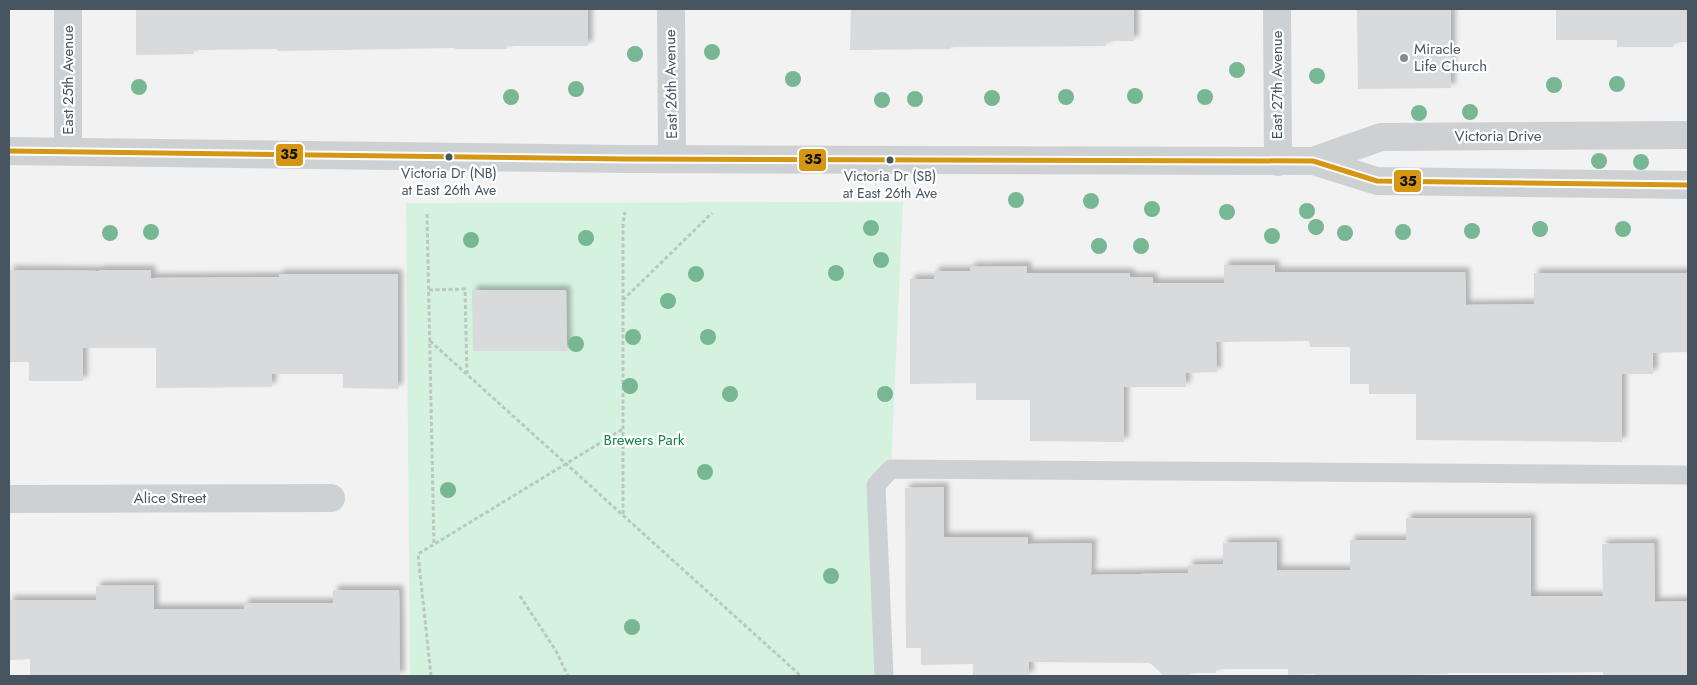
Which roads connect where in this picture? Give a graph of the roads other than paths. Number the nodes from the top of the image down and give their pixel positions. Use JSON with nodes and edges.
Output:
{"nodes":[{"id":1,"x":68,"y":9,"type":"edge"},
{"id":2,"x":671,"y":9,"type":"edge"},
{"id":3,"x":1277,"y":9,"type":"edge"},
{"id":4,"x":1688,"y":135,"type":"edge"},
{"id":5,"x":9,"y":151,"type":"edge"},
{"id":6,"x":68,"y":151,"type":"junction"},
{"id":7,"x":672,"y":159,"type":"junction"},
{"id":8,"x":1313,"y":161,"type":"junction"},
{"id":9,"x":1278,"y":162,"type":"junction"},
{"id":10,"x":1688,"y":185,"type":"edge"},
{"id":11,"x":1688,"y":475,"type":"edge"},
{"id":12,"x":331,"y":498,"type":"dead end"},
{"id":13,"x":9,"y":499,"type":"edge"},
{"id":14,"x":884,"y":676,"type":"edge"}],
"edges":[{"from":1,"to":6,"type":"street","name":"East 25th Avenue"},
{"from":2,"to":7,"type":"street","name":"East 26th Avenue"},
{"from":3,"to":9,"type":"street","name":"East 27th Avenue"},
{"from":4,"to":8,"type":"street","name":"Victoria Drive"},
{"from":5,"to":6,"type":"street","name":"Victoria Drive"},
{"from":6,"to":7,"type":"street","name":"Victoria Drive"},
{"from":7,"to":9,"type":"street","name":"Victoria Drive"},
{"from":8,"to":9,"type":"street","name":"Victoria Drive"},
{"from":8,"to":10,"type":"street","name":"Victoria Drive"},
{"from":11,"to":14,"type":"lane"},
{"from":12,"to":13,"type":"street","name":"Alice Street"}]}
